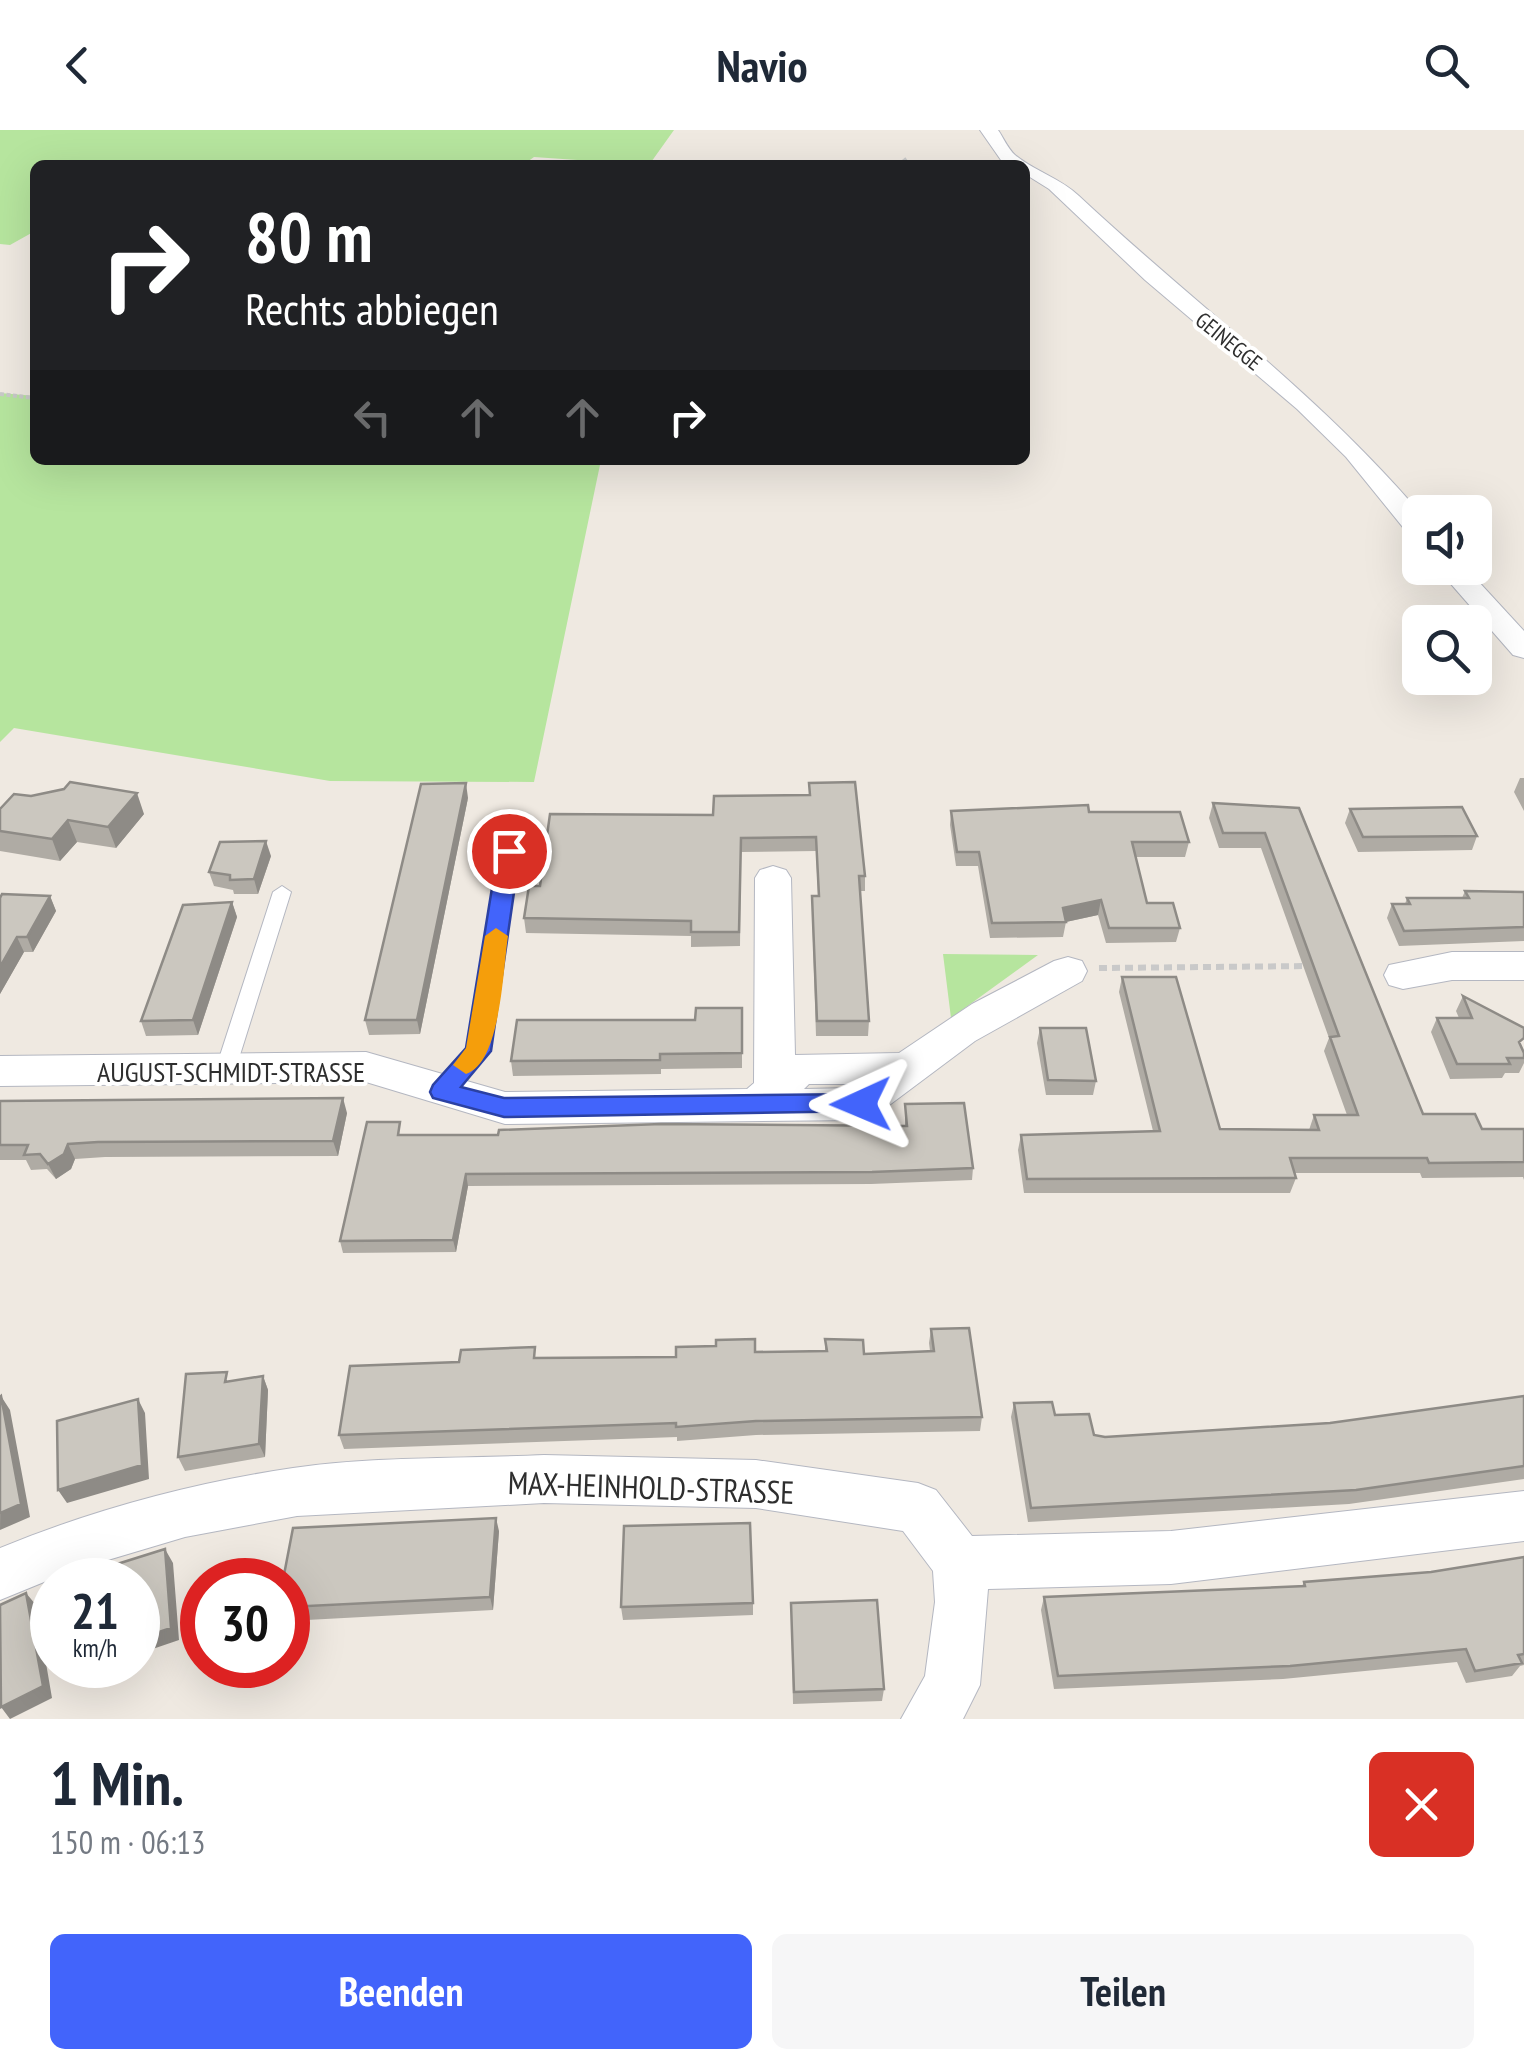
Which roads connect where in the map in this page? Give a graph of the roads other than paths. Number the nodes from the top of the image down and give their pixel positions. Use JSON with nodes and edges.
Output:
{"nodes":[{"id":1,"x":989,"y":130,"type":"edge"},
{"id":2,"x":1011,"y":160,"type":"edge"},
{"id":3,"x":1030,"y":170,"type":"edge"},
{"id":4,"x":1402,"y":508,"type":"edge"},
{"id":5,"x":1466,"y":585,"type":"edge"},
{"id":6,"x":1524,"y":649,"type":"edge"},
{"id":7,"x":509,"y":851,"type":"dead end"},
{"id":8,"x":773,"y":878,"type":"dead end"},
{"id":9,"x":282,"y":892,"type":"dead end"},
{"id":10,"x":1524,"y":966,"type":"edge"},
{"id":11,"x":1068,"y":971,"type":"road end"},
{"id":12,"x":1402,"y":975,"type":"dead end"},
{"id":13,"x":0,"y":1071,"type":"edge"},
{"id":14,"x":224,"y":1071,"type":"junction"},
{"id":15,"x":442,"y":1092,"type":"junction"},
{"id":16,"x":766,"y":1096,"type":"junction"},
{"id":17,"x":1524,"y":1516,"type":"edge"},
{"id":18,"x":959,"y":1562,"type":"junction"},
{"id":19,"x":0,"y":1574,"type":"edge"},
{"id":20,"x":930,"y":1719,"type":"edge"}],
"edges":[{"from":1,"to":2,"type":"street","name":"GEINEGGE"},
{"from":3,"to":4,"type":"street","name":"GEINEGGE"},
{"from":5,"to":6,"type":"street"},
{"from":7,"to":15,"type":"lane"},
{"from":8,"to":16,"type":"street"},
{"from":9,"to":14,"type":"lane"},
{"from":10,"to":12,"type":"street"},
{"from":11,"to":16,"type":"street","name":"AUGUST-SCHMIDT-STRASSE"},
{"from":13,"to":14,"type":"street","name":"AUGUST-SCHMIDT-STRASSE"},
{"from":14,"to":15,"type":"street","name":"AUGUST-SCHMIDT-STRASSE"},
{"from":15,"to":16,"type":"street","name":"AUGUST-SCHMIDT-STRASSE"},
{"from":17,"to":18,"type":"street"},
{"from":18,"to":19,"type":"street","name":"MAX-HEINHOLD-STRASSE"},
{"from":18,"to":20,"type":"street"}]}
